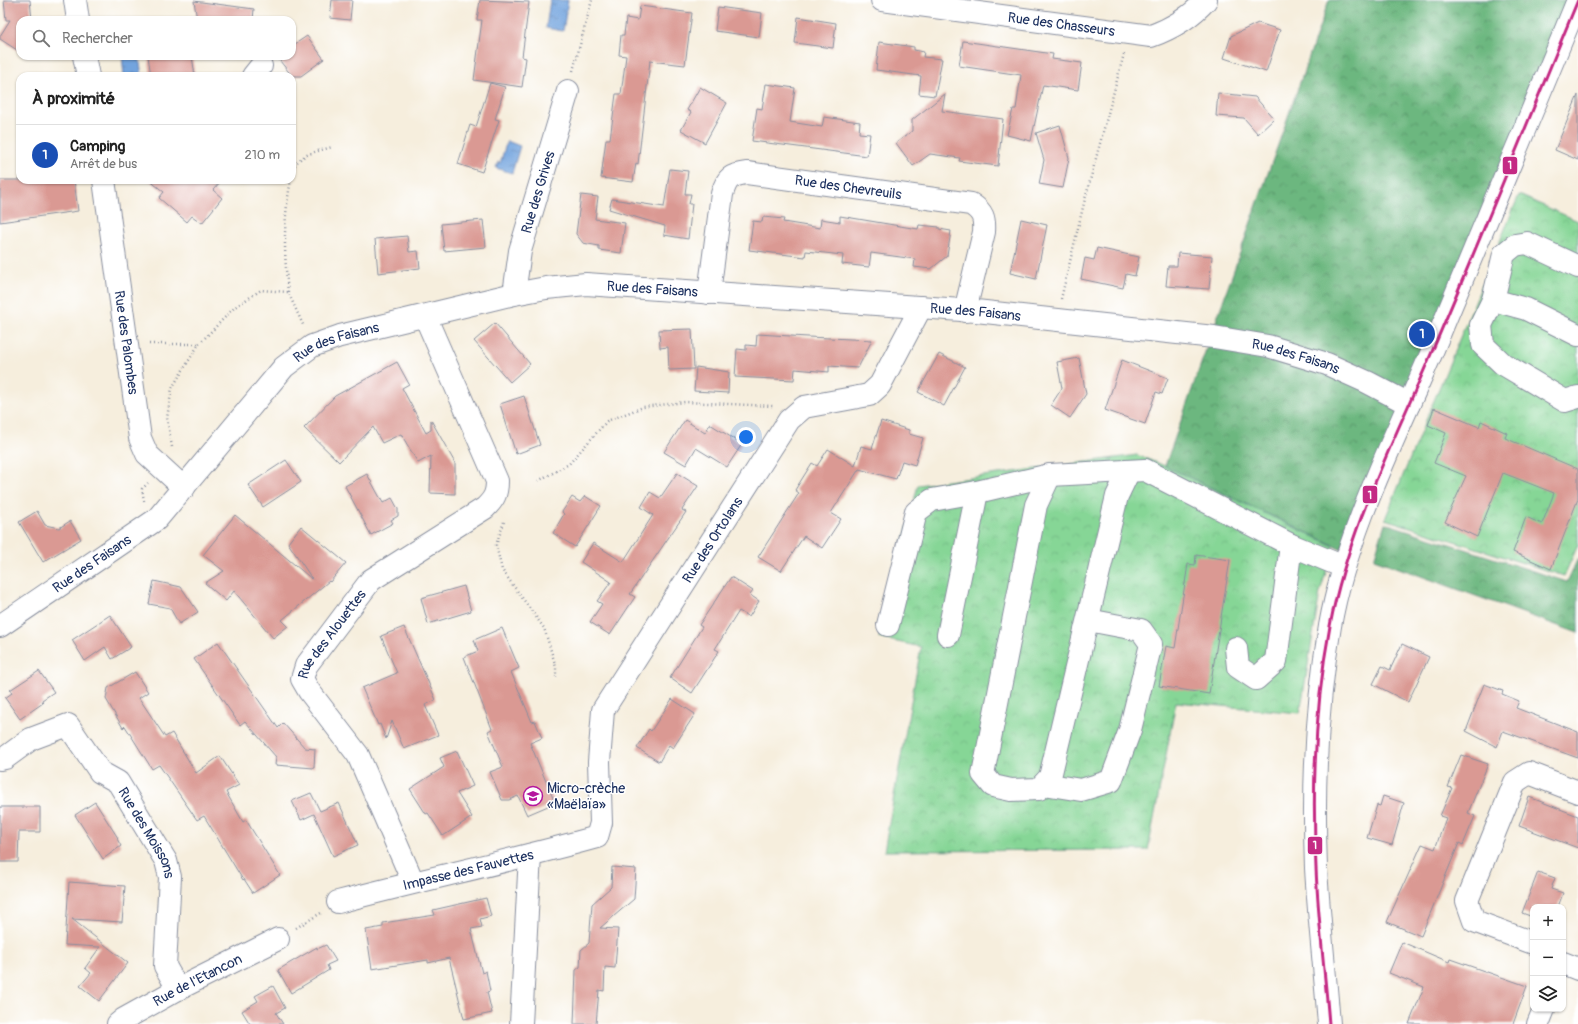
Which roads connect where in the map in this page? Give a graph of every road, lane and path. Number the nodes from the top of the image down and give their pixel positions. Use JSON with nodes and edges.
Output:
{"nodes":[{"id":1,"x":75,"y":0,"type":"edge"},
{"id":2,"x":592,"y":0,"type":"edge"},
{"id":3,"x":882,"y":0,"type":"edge"},
{"id":4,"x":1206,"y":0,"type":"edge"},
{"id":5,"x":1578,"y":0,"type":"edge"},
{"id":6,"x":77,"y":16,"type":"edge"},
{"id":7,"x":1129,"y":35,"type":"junction"},
{"id":8,"x":85,"y":60,"type":"edge"},
{"id":9,"x":87,"y":72,"type":"edge"},
{"id":10,"x":568,"y":91,"type":"joint"},
{"id":11,"x":332,"y":147,"type":"dead end"},
{"id":12,"x":296,"y":164,"type":"edge"},
{"id":13,"x":105,"y":184,"type":"edge"},
{"id":14,"x":290,"y":184,"type":"edge"},
{"id":15,"x":1578,"y":266,"type":"edge"},
{"id":16,"x":288,"y":292,"type":"junction"},
{"id":17,"x":709,"y":293,"type":"junction"},
{"id":18,"x":514,"y":294,"type":"junction"},
{"id":19,"x":1493,"y":300,"type":"junction"},
{"id":20,"x":921,"y":307,"type":"junction"},
{"id":21,"x":1450,"y":309,"type":"junction"},
{"id":22,"x":965,"y":311,"type":"junction"},
{"id":23,"x":425,"y":316,"type":"junction"},
{"id":24,"x":1056,"y":319,"type":"junction"},
{"id":25,"x":1481,"y":325,"type":"junction"},
{"id":26,"x":1578,"y":335,"type":"edge"},
{"id":27,"x":127,"y":344,"type":"junction"},
{"id":28,"x":199,"y":344,"type":"junction"},
{"id":29,"x":312,"y":346,"type":"junction"},
{"id":30,"x":1578,"y":397,"type":"edge"},
{"id":31,"x":1409,"y":404,"type":"junction"},
{"id":32,"x":804,"y":407,"type":"junction"},
{"id":33,"x":162,"y":469,"type":"junction"},
{"id":34,"x":1129,"y":471,"type":"junction"},
{"id":35,"x":1050,"y":475,"type":"junction"},
{"id":36,"x":538,"y":481,"type":"dead end"},
{"id":37,"x":184,"y":488,"type":"junction"},
{"id":38,"x":977,"y":492,"type":"junction"},
{"id":39,"x":505,"y":519,"type":"dead end"},
{"id":40,"x":1291,"y":544,"type":"junction"},
{"id":41,"x":1344,"y":567,"type":"junction"},
{"id":42,"x":1088,"y":620,"type":"junction"},
{"id":43,"x":888,"y":625,"type":"dead end"},
{"id":44,"x":0,"y":626,"type":"edge"},
{"id":45,"x":948,"y":635,"type":"dead end"},
{"id":46,"x":1236,"y":648,"type":"dead end"},
{"id":47,"x":556,"y":678,"type":"dead end"},
{"id":48,"x":0,"y":759,"type":"edge"},
{"id":49,"x":1044,"y":784,"type":"junction"},
{"id":50,"x":1578,"y":792,"type":"edge"},
{"id":51,"x":597,"y":837,"type":"joint"},
{"id":52,"x":530,"y":855,"type":"junction"},
{"id":53,"x":413,"y":882,"type":"junction"},
{"id":54,"x":338,"y":902,"type":"joint"},
{"id":55,"x":278,"y":939,"type":"joint"},
{"id":56,"x":1530,"y":942,"type":"edge"},
{"id":57,"x":1566,"y":964,"type":"edge"},
{"id":58,"x":1578,"y":969,"type":"edge"},
{"id":59,"x":178,"y":989,"type":"junction"},
{"id":60,"x":1543,"y":1012,"type":"edge"},
{"id":61,"x":118,"y":1024,"type":"edge"},
{"id":62,"x":521,"y":1024,"type":"edge"},
{"id":63,"x":1329,"y":1024,"type":"edge"},
{"id":64,"x":1538,"y":1024,"type":"edge"}],
"edges":[{"from":1,"to":6,"type":"street"},
{"from":2,"to":10,"type":"path"},
{"from":3,"to":7,"type":"street","name":"Rue des Chasseurs"},
{"from":4,"to":7,"type":"street","name":"Rue des Chasseurs"},
{"from":5,"to":21,"type":"street"},
{"from":7,"to":24,"type":"path"},
{"from":8,"to":9,"type":"street"},
{"from":10,"to":18,"type":"street","name":"Rue des Grives"},
{"from":11,"to":12,"type":"path"},
{"from":13,"to":27,"type":"street","name":"Rue des Palombes"},
{"from":14,"to":16,"type":"path"},
{"from":15,"to":19,"type":"street"},
{"from":16,"to":28,"type":"path"},
{"from":16,"to":29,"type":"path"},
{"from":17,"to":18,"type":"street","name":"Rue des Faisans"},
{"from":17,"to":20,"type":"street","name":"Rue des Faisans"},
{"from":17,"to":22,"type":"street","name":"Rue des Chevreuils"},
{"from":18,"to":23,"type":"street","name":"Rue des Faisans"},
{"from":19,"to":25,"type":"street"},
{"from":19,"to":26,"type":"street"},
{"from":20,"to":22,"type":"street","name":"Rue des Faisans"},
{"from":20,"to":32,"type":"street"},
{"from":21,"to":25,"type":"street"},
{"from":21,"to":31,"type":"street"},
{"from":22,"to":24,"type":"street","name":"Rue des Faisans"},
{"from":23,"to":29,"type":"street","name":"Rue des Faisans"},
{"from":23,"to":53,"type":"street","name":"Rue des Alouettes"},
{"from":24,"to":31,"type":"street","name":"Rue des Faisans"},
{"from":25,"to":30,"type":"street"},
{"from":27,"to":28,"type":"path"},
{"from":27,"to":33,"type":"street","name":"Rue des Palombes"},
{"from":28,"to":33,"type":"path"},
{"from":29,"to":37,"type":"street","name":"Rue des Faisans"},
{"from":31,"to":41,"type":"street"},
{"from":32,"to":36,"type":"path"},
{"from":32,"to":51,"type":"street","name":"Rue des Ortolans"},
{"from":33,"to":37,"type":"street","name":"Rue des Palombes"},
{"from":34,"to":35,"type":"street"},
{"from":34,"to":40,"type":"street"},
{"from":34,"to":42,"type":"street"},
{"from":35,"to":38,"type":"street"},
{"from":35,"to":49,"type":"street"},
{"from":37,"to":44,"type":"street","name":"Rue des Faisans"},
{"from":38,"to":43,"type":"street"},
{"from":38,"to":45,"type":"street"},
{"from":39,"to":47,"type":"path"},
{"from":40,"to":41,"type":"street"},
{"from":40,"to":46,"type":"street"},
{"from":41,"to":63,"type":"street"},
{"from":42,"to":49,"type":"street"},
{"from":42,"to":49,"type":"street"},
{"from":48,"to":59,"type":"street","name":"Rue des Moissons"},
{"from":50,"to":56,"type":"street"},
{"from":51,"to":52,"type":"street","name":"Impasse des Fauvettes"},
{"from":52,"to":53,"type":"street","name":"Impasse des Fauvettes"},
{"from":52,"to":62,"type":"street"},
{"from":53,"to":54,"type":"street","name":"Impasse des Fauvettes"},
{"from":54,"to":55,"type":"path"},
{"from":55,"to":59,"type":"street","name":"Rue de l'Etancon"},
{"from":57,"to":58,"type":"street"},
{"from":59,"to":61,"type":"street","name":"Rue de l'Etancon"},
{"from":60,"to":64,"type":"street"}]}
